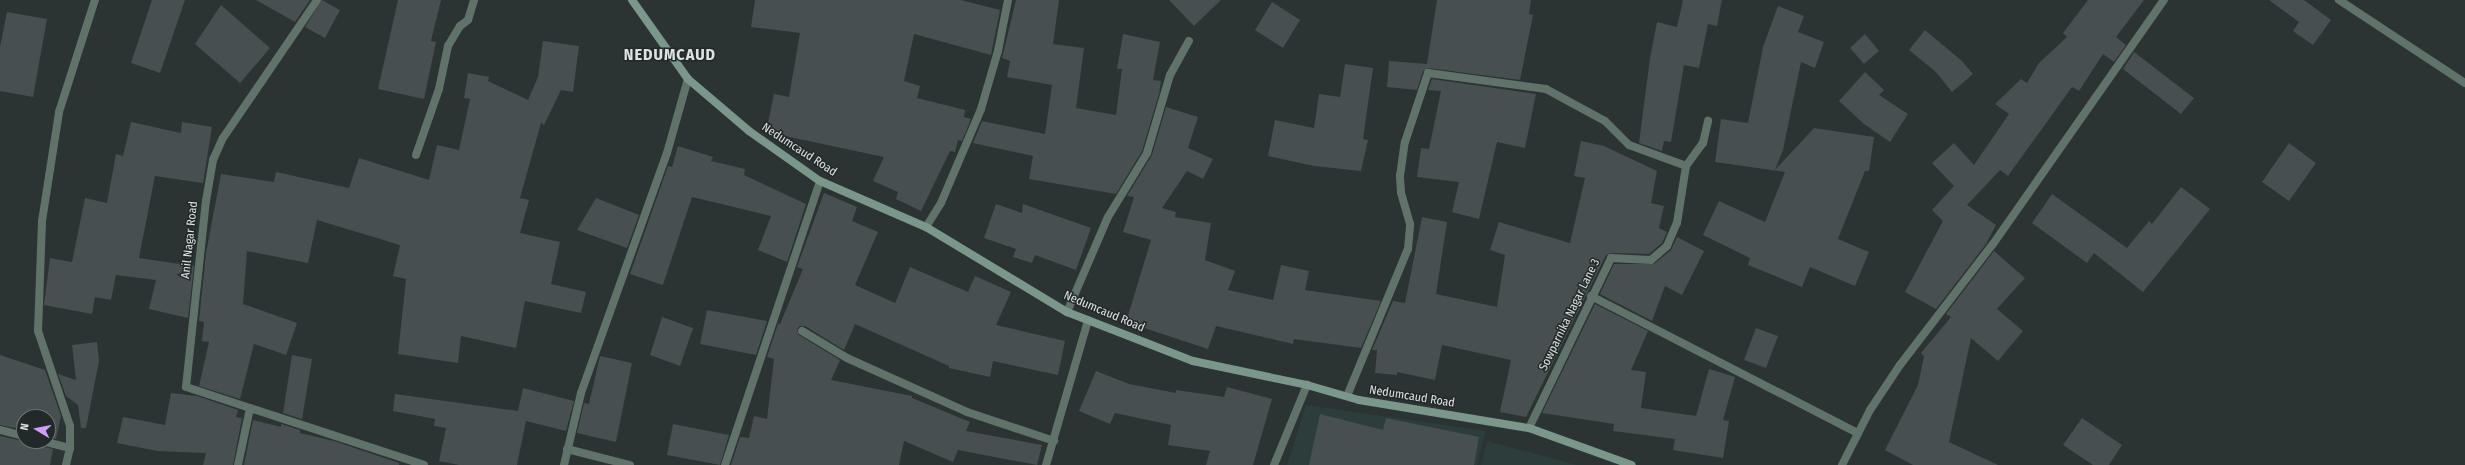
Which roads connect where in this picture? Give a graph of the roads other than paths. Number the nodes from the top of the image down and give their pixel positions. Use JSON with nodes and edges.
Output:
{"nodes":[{"id":1,"x":95,"y":0,"type":"edge"},
{"id":2,"x":317,"y":0,"type":"edge"},
{"id":3,"x":474,"y":0,"type":"edge"},
{"id":4,"x":632,"y":0,"type":"edge"},
{"id":5,"x":1008,"y":0,"type":"edge"},
{"id":6,"x":2164,"y":0,"type":"edge"},
{"id":7,"x":2339,"y":0,"type":"edge"},
{"id":8,"x":1189,"y":41,"type":"dead end"},
{"id":9,"x":688,"y":79,"type":"junction"},
{"id":10,"x":2465,"y":83,"type":"edge"},
{"id":11,"x":1708,"y":121,"type":"dead end"},
{"id":12,"x":416,"y":155,"type":"dead end"},
{"id":13,"x":1686,"y":166,"type":"junction"},
{"id":14,"x":820,"y":181,"type":"junction"},
{"id":15,"x":926,"y":227,"type":"junction"},
{"id":16,"x":1591,"y":296,"type":"junction"},
{"id":17,"x":1067,"y":312,"type":"junction"},
{"id":18,"x":1088,"y":320,"type":"junction"},
{"id":19,"x":802,"y":331,"type":"dead end"},
{"id":20,"x":1307,"y":385,"type":"junction"},
{"id":21,"x":1347,"y":396,"type":"junction"},
{"id":22,"x":250,"y":408,"type":"junction"},
{"id":23,"x":1529,"y":428,"type":"junction"},
{"id":24,"x":0,"y":430,"type":"edge"},
{"id":25,"x":1858,"y":433,"type":"junction"},
{"id":26,"x":16,"y":434,"type":"edge"},
{"id":27,"x":1054,"y":441,"type":"junction"},
{"id":28,"x":56,"y":444,"type":"edge"},
{"id":29,"x":70,"y":448,"type":"junction"},
{"id":30,"x":567,"y":449,"type":"junction"},
{"id":31,"x":66,"y":465,"type":"edge"},
{"id":32,"x":238,"y":465,"type":"edge"},
{"id":33,"x":424,"y":465,"type":"edge"},
{"id":34,"x":564,"y":465,"type":"edge"},
{"id":35,"x":630,"y":465,"type":"edge"},
{"id":36,"x":725,"y":465,"type":"edge"},
{"id":37,"x":1046,"y":465,"type":"edge"},
{"id":38,"x":1274,"y":465,"type":"edge"},
{"id":39,"x":1632,"y":465,"type":"edge"},
{"id":40,"x":1842,"y":465,"type":"edge"}],
"edges":[{"from":1,"to":29,"type":"street"},
{"from":2,"to":22,"type":"street","name":"Anil Nagar Road"},
{"from":3,"to":12,"type":"street"},
{"from":4,"to":9,"type":"main road","name":"Nedumcaud Road"},
{"from":5,"to":15,"type":"street"},
{"from":6,"to":25,"type":"street"},
{"from":7,"to":10,"type":"street"},
{"from":8,"to":17,"type":"street"},
{"from":9,"to":14,"type":"main road","name":"Nedumcaud Road"},
{"from":9,"to":30,"type":"street"},
{"from":11,"to":13,"type":"street","name":"Sowparnika Nagar Lane 3"},
{"from":13,"to":16,"type":"street","name":"Sowparnika Nagar Lane 3"},
{"from":13,"to":21,"type":"street"},
{"from":14,"to":15,"type":"main road","name":"Nedumcaud Road"},
{"from":14,"to":36,"type":"street"},
{"from":15,"to":17,"type":"main road","name":"Nedumcaud Road"},
{"from":16,"to":23,"type":"street","name":"Sowparnika Nagar Lane 3"},
{"from":16,"to":25,"type":"street"},
{"from":17,"to":18,"type":"main road","name":"Nedumcaud Road"},
{"from":18,"to":20,"type":"main road","name":"Nedumcaud Road"},
{"from":18,"to":27,"type":"street"},
{"from":19,"to":27,"type":"street"},
{"from":20,"to":21,"type":"main road","name":"Nedumcaud Road"},
{"from":20,"to":38,"type":"street"},
{"from":21,"to":23,"type":"main road","name":"Nedumcaud Road"},
{"from":22,"to":32,"type":"street"},
{"from":22,"to":33,"type":"street"},
{"from":23,"to":39,"type":"main road","name":"Nedumcaud Road"},
{"from":24,"to":26,"type":"street"},
{"from":25,"to":40,"type":"street"},
{"from":27,"to":37,"type":"street"},
{"from":28,"to":29,"type":"street"},
{"from":29,"to":31,"type":"street"},
{"from":30,"to":34,"type":"street"},
{"from":30,"to":35,"type":"street"}]}
